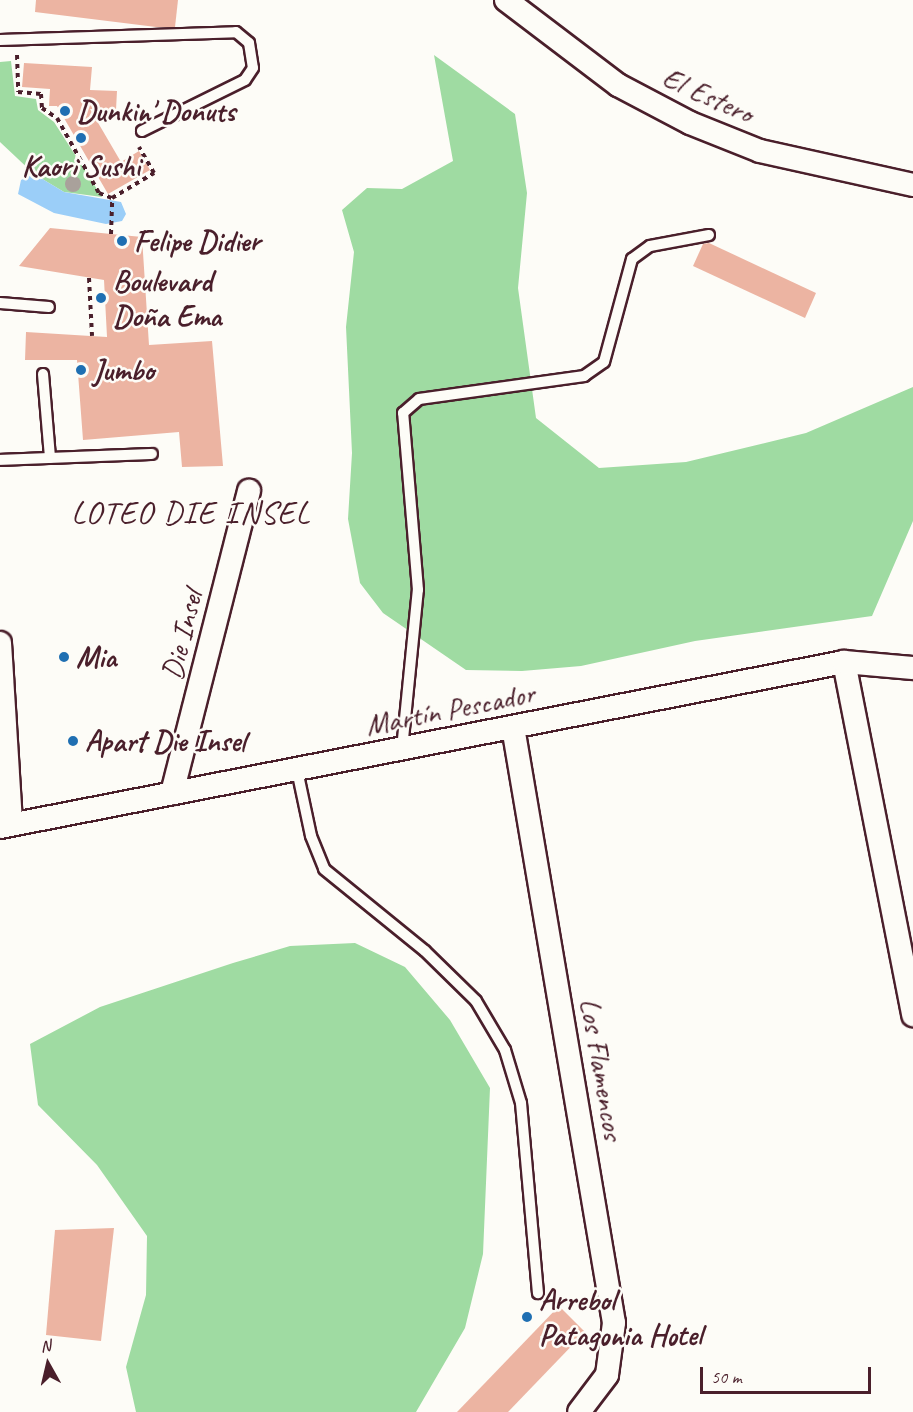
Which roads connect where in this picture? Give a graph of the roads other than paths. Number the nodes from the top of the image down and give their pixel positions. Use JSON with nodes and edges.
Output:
{"nodes":[{"id":1,"x":506,"y":0,"type":"edge"},
{"id":2,"x":0,"y":40,"type":"edge"},
{"id":3,"x":142,"y":131,"type":"road end"},
{"id":4,"x":913,"y":185,"type":"edge"},
{"id":5,"x":709,"y":235,"type":"dead end"},
{"id":6,"x":0,"y":303,"type":"edge"},
{"id":7,"x":49,"y":307,"type":"dead end"},
{"id":8,"x":43,"y":374,"type":"dead end"},
{"id":9,"x":152,"y":454,"type":"dead end"},
{"id":10,"x":50,"y":458,"type":"junction"},
{"id":11,"x":0,"y":460,"type":"edge"},
{"id":12,"x":249,"y":491,"type":"dead end"},
{"id":13,"x":0,"y":643,"type":"edge"},
{"id":14,"x":844,"y":662,"type":"junction"},
{"id":15,"x":913,"y":668,"type":"edge"},
{"id":16,"x":513,"y":727,"type":"junction"},
{"id":17,"x":402,"y":749,"type":"junction"},
{"id":18,"x":297,"y":770,"type":"junction"},
{"id":19,"x":172,"y":793,"type":"junction"},
{"id":20,"x":6,"y":826,"type":"edge"},
{"id":21,"x":913,"y":1015,"type":"edge"},
{"id":22,"x":538,"y":1293,"type":"dead end"},
{"id":23,"x":579,"y":1412,"type":"edge"}],
"edges":[{"from":1,"to":4,"type":"street","name":"El Estero"},
{"from":2,"to":3,"type":"lane"},
{"from":5,"to":17,"type":"lane"},
{"from":6,"to":7,"type":"lane"},
{"from":8,"to":10,"type":"lane"},
{"from":9,"to":10,"type":"lane"},
{"from":10,"to":11,"type":"lane"},
{"from":12,"to":19,"type":"street","name":"Die Insel"},
{"from":13,"to":20,"type":"street"},
{"from":14,"to":15,"type":"street","name":"Martín Pescador"},
{"from":14,"to":16,"type":"street","name":"Martín Pescador"},
{"from":14,"to":21,"type":"street"},
{"from":16,"to":17,"type":"street","name":"Martín Pescador"},
{"from":16,"to":23,"type":"street","name":"Los Flamencos"},
{"from":17,"to":18,"type":"street","name":"Martín Pescador"},
{"from":18,"to":19,"type":"street","name":"Martín Pescador"},
{"from":18,"to":22,"type":"lane"},
{"from":19,"to":20,"type":"street","name":"Martín Pescador"}]}
